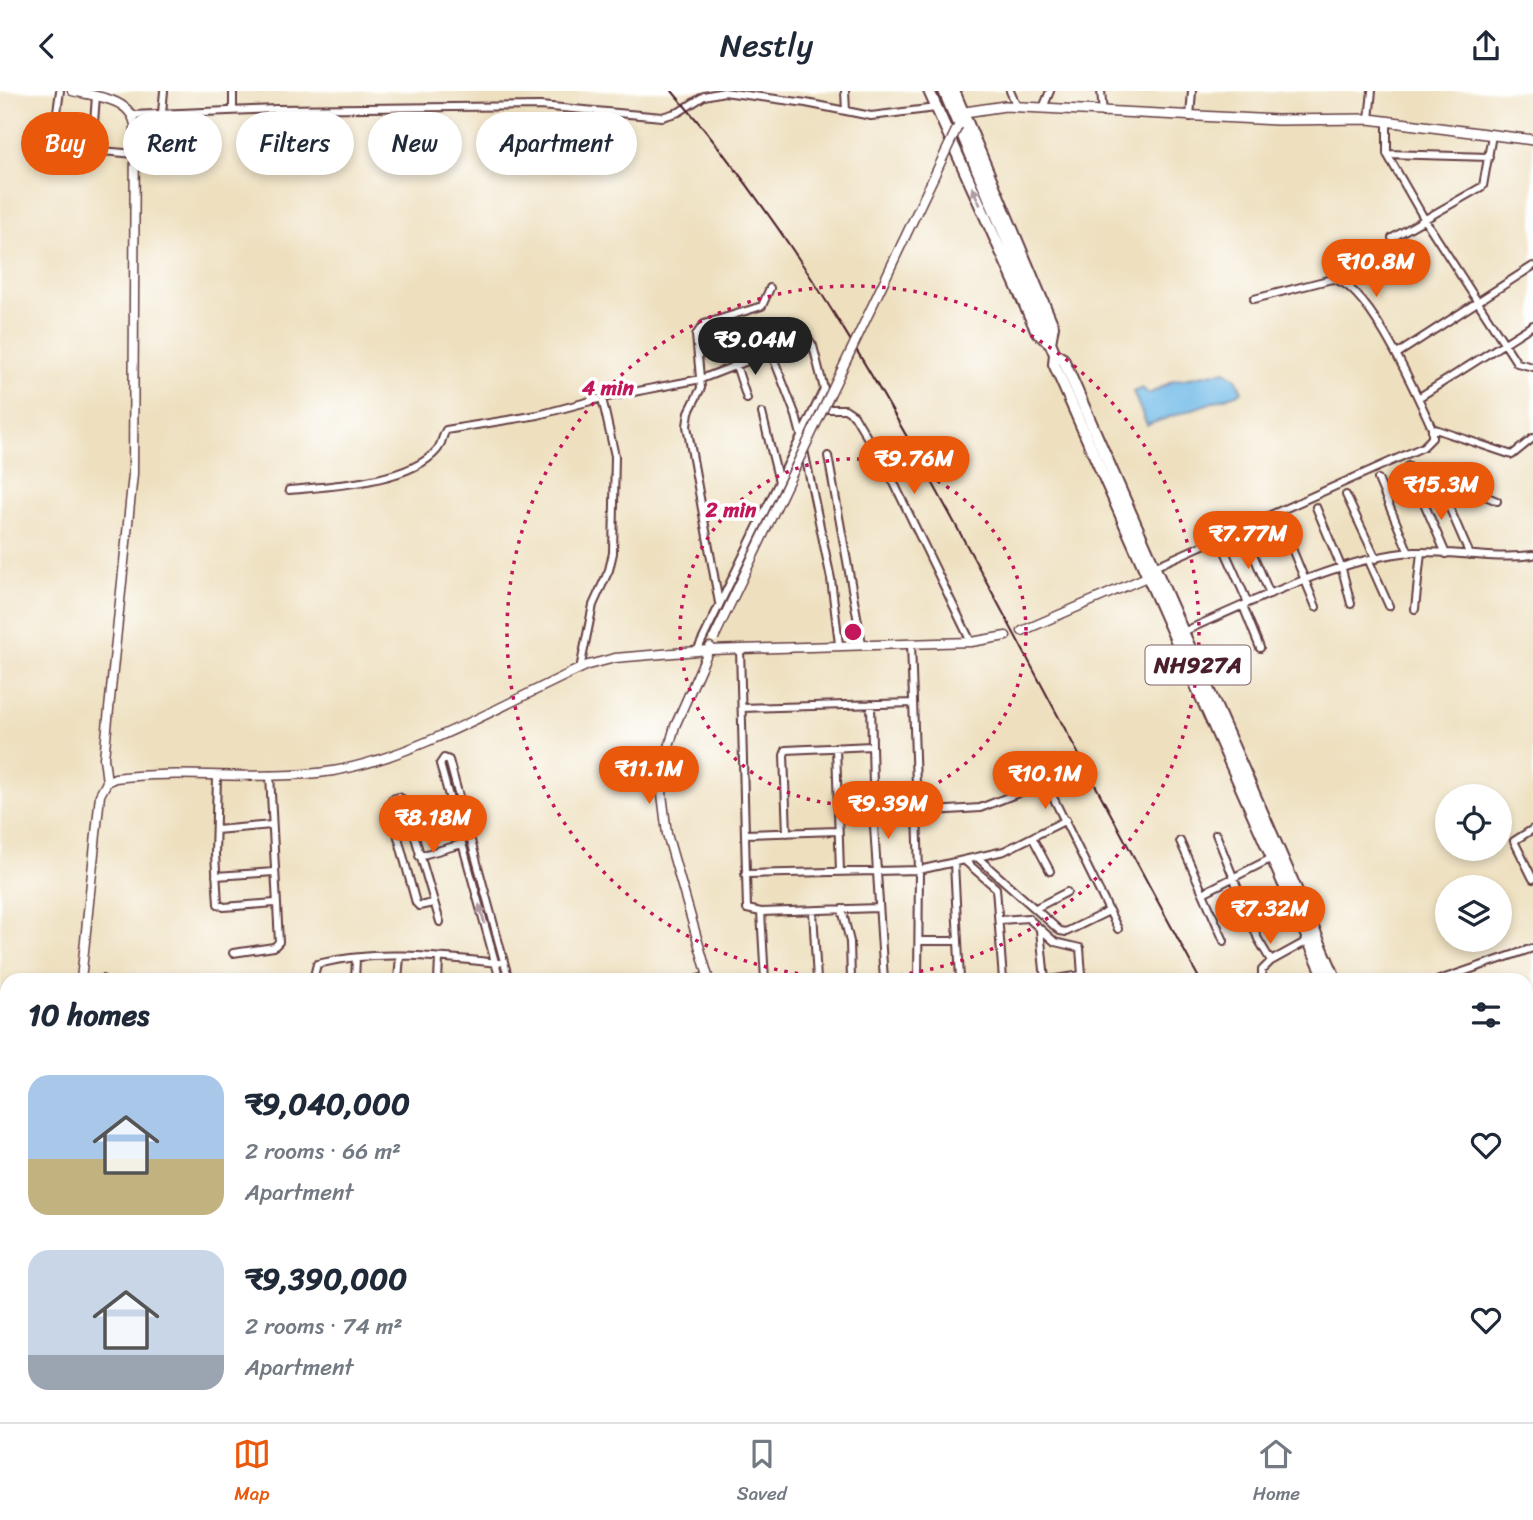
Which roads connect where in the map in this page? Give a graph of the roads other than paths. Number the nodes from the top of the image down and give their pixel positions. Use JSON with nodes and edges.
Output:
{"nodes":[{"id":1,"x":60,"y":91,"type":"edge"},
{"id":2,"x":72,"y":91,"type":"edge"},
{"id":3,"x":164,"y":91,"type":"edge"},
{"id":4,"x":233,"y":91,"type":"edge"},
{"id":5,"x":845,"y":91,"type":"edge"},
{"id":6,"x":929,"y":91,"type":"edge"},
{"id":7,"x":944,"y":91,"type":"edge"},
{"id":8,"x":954,"y":91,"type":"edge"},
{"id":9,"x":1010,"y":91,"type":"edge"},
{"id":10,"x":1050,"y":91,"type":"edge"},
{"id":11,"x":1101,"y":91,"type":"edge"},
{"id":12,"x":1192,"y":91,"type":"edge"},
{"id":13,"x":1371,"y":91,"type":"edge"},
{"id":14,"x":84,"y":92,"type":"edge"},
{"id":15,"x":724,"y":92,"type":"edge"},
{"id":16,"x":96,"y":96,"type":"junction"},
{"id":17,"x":1017,"y":107,"type":"junction"},
{"id":18,"x":936,"y":108,"type":"junction"},
{"id":19,"x":1042,"y":108,"type":"junction"},
{"id":20,"x":233,"y":110,"type":"junction"},
{"id":21,"x":846,"y":111,"type":"junction"},
{"id":22,"x":57,"y":112,"type":"edge"},
{"id":23,"x":95,"y":112,"type":"edge"},
{"id":24,"x":128,"y":112,"type":"edge"},
{"id":25,"x":162,"y":112,"type":"edge"},
{"id":26,"x":186,"y":112,"type":"edge"},
{"id":27,"x":965,"y":112,"type":"junction"},
{"id":28,"x":1103,"y":113,"type":"junction"},
{"id":29,"x":1190,"y":117,"type":"junction"},
{"id":30,"x":1369,"y":119,"type":"junction"},
{"id":31,"x":1387,"y":121,"type":"junction"},
{"id":32,"x":958,"y":126,"type":"junction"},
{"id":33,"x":1491,"y":140,"type":"junction"},
{"id":34,"x":1533,"y":140,"type":"edge"},
{"id":35,"x":1387,"y":154,"type":"junction"},
{"id":36,"x":1489,"y":157,"type":"junction"},
{"id":37,"x":135,"y":175,"type":"edge"},
{"id":38,"x":1425,"y":220,"type":"junction"},
{"id":39,"x":1392,"y":238,"type":"dead end"},
{"id":40,"x":1533,"y":266,"type":"edge"},
{"id":41,"x":770,"y":288,"type":"dead end"},
{"id":42,"x":1254,"y":299,"type":"dead end"},
{"id":43,"x":1478,"y":302,"type":"junction"},
{"id":44,"x":1533,"y":325,"type":"edge"},
{"id":45,"x":1505,"y":344,"type":"junction"},
{"id":46,"x":1052,"y":349,"type":"junction"},
{"id":47,"x":771,"y":352,"type":"junction"},
{"id":48,"x":1397,"y":355,"type":"junction"},
{"id":49,"x":736,"y":365,"type":"junction"},
{"id":50,"x":1533,"y":367,"type":"edge"},
{"id":51,"x":701,"y":379,"type":"junction"},
{"id":52,"x":602,"y":398,"type":"junction"},
{"id":53,"x":1418,"y":398,"type":"junction"},
{"id":54,"x":747,"y":399,"type":"dead end"},
{"id":55,"x":815,"y":409,"type":"junction"},
{"id":56,"x":762,"y":413,"type":"dead end"},
{"id":57,"x":1432,"y":428,"type":"junction"},
{"id":58,"x":801,"y":438,"type":"junction"},
{"id":59,"x":1533,"y":438,"type":"edge"},
{"id":60,"x":828,"y":456,"type":"dead end"},
{"id":61,"x":1408,"y":466,"type":"dead end"},
{"id":62,"x":1378,"y":479,"type":"dead end"},
{"id":63,"x":1437,"y":479,"type":"junction"},
{"id":64,"x":779,"y":482,"type":"junction"},
{"id":65,"x":1418,"y":487,"type":"junction"},
{"id":66,"x":289,"y":490,"type":"dead end"},
{"id":67,"x":1346,"y":495,"type":"dead end"},
{"id":68,"x":1497,"y":501,"type":"dead end"},
{"id":69,"x":1316,"y":507,"type":"dead end"},
{"id":70,"x":1281,"y":522,"type":"dead end"},
{"id":71,"x":1246,"y":538,"type":"dead end"},
{"id":72,"x":1224,"y":549,"type":"dead end"},
{"id":73,"x":1421,"y":552,"type":"junction"},
{"id":74,"x":1409,"y":553,"type":"junction"},
{"id":75,"x":1446,"y":554,"type":"junction"},
{"id":76,"x":1470,"y":555,"type":"junction"},
{"id":77,"x":1533,"y":555,"type":"edge"},
{"id":78,"x":1373,"y":560,"type":"junction"},
{"id":79,"x":1342,"y":569,"type":"junction"},
{"id":80,"x":1152,"y":572,"type":"junction"},
{"id":81,"x":1307,"y":580,"type":"junction"},
{"id":82,"x":1270,"y":594,"type":"junction"},
{"id":83,"x":719,"y":603,"type":"junction"},
{"id":84,"x":1350,"y":604,"type":"dead end"},
{"id":85,"x":1245,"y":605,"type":"junction"},
{"id":86,"x":1389,"y":606,"type":"dead end"},
{"id":87,"x":1316,"y":607,"type":"dead end"},
{"id":88,"x":1415,"y":609,"type":"dead end"},
{"id":89,"x":1022,"y":631,"type":"dead end"},
{"id":90,"x":1183,"y":632,"type":"junction"},
{"id":91,"x":1006,"y":636,"type":"dead end"},
{"id":92,"x":971,"y":642,"type":"junction"},
{"id":93,"x":911,"y":643,"type":"junction"},
{"id":94,"x":839,"y":644,"type":"junction"},
{"id":95,"x":862,"y":644,"type":"junction"},
{"id":96,"x":1260,"y":648,"type":"dead end"},
{"id":97,"x":740,"y":649,"type":"junction"},
{"id":98,"x":709,"y":650,"type":"junction"},
{"id":99,"x":696,"y":651,"type":"junction"},
{"id":100,"x":580,"y":669,"type":"junction"},
{"id":101,"x":913,"y":703,"type":"junction"},
{"id":102,"x":871,"y":704,"type":"junction"},
{"id":103,"x":742,"y":708,"type":"junction"},
{"id":104,"x":872,"y":746,"type":"junction"},
{"id":105,"x":836,"y":747,"type":"junction"},
{"id":106,"x":270,"y":775,"type":"junction"},
{"id":107,"x":217,"y":776,"type":"junction"},
{"id":108,"x":107,"y":782,"type":"junction"},
{"id":109,"x":917,"y":812,"type":"junction"},
{"id":110,"x":1066,"y":820,"type":"junction"},
{"id":111,"x":272,"y":825,"type":"junction"},
{"id":112,"x":1533,"y":829,"type":"edge"},
{"id":113,"x":216,"y":830,"type":"junction"},
{"id":114,"x":838,"y":831,"type":"junction"},
{"id":115,"x":787,"y":833,"type":"junction"},
{"id":116,"x":745,"y":834,"type":"junction"},
{"id":117,"x":1216,"y":834,"type":"dead end"},
{"id":118,"x":1032,"y":837,"type":"junction"},
{"id":119,"x":1180,"y":841,"type":"dead end"},
{"id":120,"x":462,"y":844,"type":"junction"},
{"id":121,"x":419,"y":856,"type":"junction"},
{"id":122,"x":978,"y":858,"type":"junction"},
{"id":123,"x":1272,"y":858,"type":"junction"},
{"id":124,"x":965,"y":861,"type":"junction"},
{"id":125,"x":954,"y":863,"type":"junction"},
{"id":126,"x":919,"y":870,"type":"junction"},
{"id":127,"x":1050,"y":871,"type":"dead end"},
{"id":128,"x":274,"y":872,"type":"junction"},
{"id":129,"x":876,"y":872,"type":"junction"},
{"id":130,"x":839,"y":873,"type":"junction"},
{"id":131,"x":745,"y":874,"type":"junction"},
{"id":132,"x":216,"y":876,"type":"junction"},
{"id":133,"x":1232,"y":878,"type":"junction"},
{"id":134,"x":1533,"y":879,"type":"edge"},
{"id":135,"x":1067,"y":892,"type":"dead end"},
{"id":136,"x":1203,"y":893,"type":"junction"},
{"id":137,"x":275,"y":903,"type":"junction"},
{"id":138,"x":433,"y":903,"type":"junction"},
{"id":139,"x":878,"y":908,"type":"junction"},
{"id":140,"x":1036,"y":908,"type":"junction"},
{"id":141,"x":842,"y":909,"type":"junction"},
{"id":142,"x":813,"y":911,"type":"junction"},
{"id":143,"x":1110,"y":911,"type":"junction"},
{"id":144,"x":761,"y":912,"type":"junction"},
{"id":145,"x":1000,"y":920,"type":"junction"},
{"id":146,"x":440,"y":922,"type":"dead end"},
{"id":147,"x":1040,"y":929,"type":"junction"},
{"id":148,"x":1118,"y":929,"type":"dead end"},
{"id":149,"x":1313,"y":938,"type":"junction"},
{"id":150,"x":919,"y":941,"type":"junction"},
{"id":151,"x":958,"y":941,"type":"junction"},
{"id":152,"x":1224,"y":941,"type":"dead end"},
{"id":153,"x":1530,"y":949,"type":"edge"},
{"id":154,"x":233,"y":953,"type":"dead end"},
{"id":155,"x":400,"y":956,"type":"junction"},
{"id":156,"x":356,"y":958,"type":"junction"},
{"id":157,"x":439,"y":959,"type":"junction"},
{"id":158,"x":1271,"y":961,"type":"junction"},
{"id":159,"x":495,"y":962,"type":"junction"},
{"id":160,"x":505,"y":963,"type":"junction"},
{"id":161,"x":82,"y":973,"type":"edge"},
{"id":162,"x":315,"y":973,"type":"edge"},
{"id":163,"x":355,"y":973,"type":"edge"},
{"id":164,"x":399,"y":973,"type":"edge"},
{"id":165,"x":438,"y":973,"type":"edge"},
{"id":166,"x":498,"y":973,"type":"edge"},
{"id":167,"x":507,"y":973,"type":"edge"},
{"id":168,"x":708,"y":973,"type":"edge"},
{"id":169,"x":765,"y":973,"type":"edge"},
{"id":170,"x":817,"y":973,"type":"edge"},
{"id":171,"x":851,"y":973,"type":"edge"},
{"id":172,"x":883,"y":973,"type":"edge"},
{"id":173,"x":918,"y":973,"type":"edge"},
{"id":174,"x":960,"y":973,"type":"edge"},
{"id":175,"x":1003,"y":973,"type":"edge"},
{"id":176,"x":1046,"y":973,"type":"edge"},
{"id":177,"x":1082,"y":973,"type":"edge"},
{"id":178,"x":1262,"y":973,"type":"edge"},
{"id":179,"x":1324,"y":973,"type":"edge"},
{"id":180,"x":1332,"y":973,"type":"edge"},
{"id":181,"x":1460,"y":973,"type":"edge"}],
"edges":[{"from":1,"to":22,"type":"street"},
{"from":2,"to":14,"type":"main road"},
{"from":3,"to":25,"type":"street"},
{"from":4,"to":20,"type":"street"},
{"from":5,"to":21,"type":"street"},
{"from":6,"to":18,"type":"highway"},
{"from":7,"to":32,"type":"highway","number":"NH927A"},
{"from":8,"to":27,"type":"highway"},
{"from":9,"to":17,"type":"street"},
{"from":10,"to":19,"type":"street"},
{"from":11,"to":28,"type":"street"},
{"from":12,"to":29,"type":"street"},
{"from":13,"to":30,"type":"street"},
{"from":14,"to":16,"type":"main road"},
{"from":15,"to":20,"type":"street"},
{"from":15,"to":21,"type":"street"},
{"from":16,"to":23,"type":"street"},
{"from":16,"to":24,"type":"main road"},
{"from":17,"to":19,"type":"main road"},
{"from":17,"to":27,"type":"main road"},
{"from":18,"to":21,"type":"street"},
{"from":46,"to":18,"type":"highway","one_way":true},
{"from":19,"to":28,"type":"main road"},
{"from":20,"to":26,"type":"street"},
{"from":27,"to":46,"type":"highway"},
{"from":28,"to":29,"type":"main road"},
{"from":29,"to":30,"type":"main road"},
{"from":30,"to":31,"type":"main road"},
{"from":31,"to":33,"type":"main road"},
{"from":31,"to":35,"type":"street"},
{"from":32,"to":46,"type":"highway","number":"NH927A"},
{"from":32,"to":98,"type":"main road","bridge":true},
{"from":33,"to":34,"type":"main road"},
{"from":33,"to":36,"type":"street"},
{"from":35,"to":36,"type":"street"},
{"from":35,"to":38,"type":"street"},
{"from":36,"to":38,"type":"street"},
{"from":37,"to":108,"type":"main road"},
{"from":38,"to":39,"type":"street"},
{"from":38,"to":43,"type":"street"},
{"from":40,"to":43,"type":"street"},
{"from":41,"to":51,"type":"street"},
{"from":42,"to":48,"type":"street"},
{"from":43,"to":45,"type":"street"},
{"from":43,"to":48,"type":"street"},
{"from":44,"to":45,"type":"street"},
{"from":45,"to":50,"type":"street"},
{"from":45,"to":53,"type":"street"},
{"from":46,"to":80,"type":"highway","number":"NH927A"},
{"from":47,"to":49,"type":"street"},
{"from":47,"to":55,"type":"street"},
{"from":47,"to":58,"type":"street"},
{"from":48,"to":53,"type":"street"},
{"from":49,"to":51,"type":"street"},
{"from":49,"to":54,"type":"street"},
{"from":51,"to":52,"type":"street"},
{"from":51,"to":83,"type":"street"},
{"from":52,"to":66,"type":"street"},
{"from":52,"to":100,"type":"street"},
{"from":53,"to":57,"type":"street"},
{"from":55,"to":58,"type":"street"},
{"from":55,"to":92,"type":"street"},
{"from":56,"to":64,"type":"street"},
{"from":57,"to":59,"type":"street"},
{"from":57,"to":80,"type":"street"},
{"from":58,"to":64,"type":"street"},
{"from":58,"to":94,"type":"street"},
{"from":60,"to":95,"type":"street"},
{"from":61,"to":65,"type":"street"},
{"from":62,"to":74,"type":"street"},
{"from":63,"to":65,"type":"street"},
{"from":63,"to":68,"type":"street"},
{"from":63,"to":76,"type":"street"},
{"from":64,"to":83,"type":"street"},
{"from":65,"to":75,"type":"street"},
{"from":67,"to":78,"type":"street"},
{"from":69,"to":79,"type":"street"},
{"from":70,"to":81,"type":"street"},
{"from":71,"to":82,"type":"street"},
{"from":72,"to":85,"type":"street"},
{"from":73,"to":74,"type":"street"},
{"from":73,"to":75,"type":"street"},
{"from":73,"to":88,"type":"street"},
{"from":74,"to":78,"type":"street"},
{"from":75,"to":76,"type":"street"},
{"from":76,"to":77,"type":"street"},
{"from":78,"to":79,"type":"street"},
{"from":78,"to":86,"type":"street"},
{"from":79,"to":81,"type":"street"},
{"from":79,"to":84,"type":"street"},
{"from":80,"to":89,"type":"main road"},
{"from":80,"to":90,"type":"highway","number":"NH927A"},
{"from":80,"to":123,"type":"highway","number":"NH927A"},
{"from":81,"to":82,"type":"street"},
{"from":81,"to":87,"type":"street"},
{"from":82,"to":85,"type":"street"},
{"from":83,"to":99,"type":"street"},
{"from":85,"to":90,"type":"street"},
{"from":85,"to":96,"type":"street"},
{"from":90,"to":149,"type":"highway","number":"NH927A"},
{"from":91,"to":92,"type":"main road"},
{"from":92,"to":93,"type":"main road"},
{"from":93,"to":95,"type":"main road"},
{"from":93,"to":101,"type":"street"},
{"from":94,"to":95,"type":"main road"},
{"from":94,"to":97,"type":"main road"},
{"from":97,"to":98,"type":"main road"},
{"from":97,"to":103,"type":"street"},
{"from":98,"to":99,"type":"main road"},
{"from":98,"to":168,"type":"main road"},
{"from":99,"to":100,"type":"main road"},
{"from":100,"to":106,"type":"main road"},
{"from":101,"to":102,"type":"street"},
{"from":101,"to":109,"type":"street"},
{"from":102,"to":103,"type":"street"},
{"from":102,"to":104,"type":"street"},
{"from":103,"to":116,"type":"street"},
{"from":104,"to":105,"type":"street"},
{"from":104,"to":129,"type":"street"},
{"from":105,"to":114,"type":"street"},
{"from":105,"to":115,"type":"street"},
{"from":106,"to":107,"type":"main road"},
{"from":106,"to":111,"type":"street"},
{"from":107,"to":108,"type":"main road"},
{"from":107,"to":113,"type":"street"},
{"from":108,"to":161,"type":"main road"},
{"from":109,"to":110,"type":"street"},
{"from":109,"to":126,"type":"street"},
{"from":110,"to":118,"type":"street"},
{"from":110,"to":143,"type":"street"},
{"from":111,"to":113,"type":"street"},
{"from":111,"to":128,"type":"street"},
{"from":112,"to":134,"type":"street"},
{"from":113,"to":132,"type":"street"},
{"from":114,"to":115,"type":"street"},
{"from":114,"to":130,"type":"street"},
{"from":115,"to":116,"type":"street"},
{"from":116,"to":131,"type":"street"},
{"from":117,"to":133,"type":"street"},
{"from":118,"to":122,"type":"street"},
{"from":118,"to":127,"type":"street"},
{"from":119,"to":136,"type":"street"},
{"from":120,"to":121,"type":"street"},
{"from":159,"to":120,"type":"street","one_way":true},
{"from":120,"to":160,"type":"street"},
{"from":121,"to":138,"type":"street"},
{"from":121,"to":138,"type":"street"},
{"from":122,"to":124,"type":"street"},
{"from":122,"to":140,"type":"street"},
{"from":123,"to":133,"type":"street"},
{"from":123,"to":149,"type":"highway","number":"NH927A"},
{"from":124,"to":125,"type":"street"},
{"from":124,"to":145,"type":"street"},
{"from":125,"to":126,"type":"street"},
{"from":125,"to":151,"type":"street"},
{"from":126,"to":129,"type":"street"},
{"from":126,"to":150,"type":"street"},
{"from":128,"to":132,"type":"street"},
{"from":128,"to":137,"type":"street"},
{"from":129,"to":130,"type":"street"},
{"from":129,"to":139,"type":"street"},
{"from":130,"to":131,"type":"street"},
{"from":131,"to":144,"type":"street"},
{"from":132,"to":137,"type":"street"},
{"from":133,"to":136,"type":"street"},
{"from":133,"to":158,"type":"street"},
{"from":135,"to":140,"type":"street"},
{"from":136,"to":152,"type":"street"},
{"from":137,"to":154,"type":"street"},
{"from":138,"to":146,"type":"street"},
{"from":139,"to":141,"type":"street"},
{"from":139,"to":172,"type":"street"},
{"from":140,"to":143,"type":"street"},
{"from":141,"to":142,"type":"street"},
{"from":141,"to":171,"type":"street"},
{"from":142,"to":144,"type":"street"},
{"from":142,"to":170,"type":"street"},
{"from":143,"to":148,"type":"street"},
{"from":144,"to":169,"type":"street"},
{"from":145,"to":147,"type":"street"},
{"from":145,"to":175,"type":"street"},
{"from":147,"to":176,"type":"street"},
{"from":147,"to":177,"type":"street"},
{"from":149,"to":158,"type":"street"},
{"from":149,"to":179,"type":"highway","number":"NH927A"},
{"from":149,"to":180,"type":"highway","number":"NH927A"},
{"from":150,"to":151,"type":"street"},
{"from":150,"to":173,"type":"street"},
{"from":151,"to":174,"type":"street"},
{"from":153,"to":181,"type":"street"},
{"from":155,"to":156,"type":"street"},
{"from":155,"to":157,"type":"street"},
{"from":155,"to":164,"type":"street"},
{"from":156,"to":162,"type":"street"},
{"from":156,"to":163,"type":"street"},
{"from":157,"to":159,"type":"street"},
{"from":157,"to":165,"type":"street"},
{"from":158,"to":178,"type":"street"},
{"from":159,"to":160,"type":"street"},
{"from":159,"to":166,"type":"street"},
{"from":160,"to":167,"type":"street"}]}
